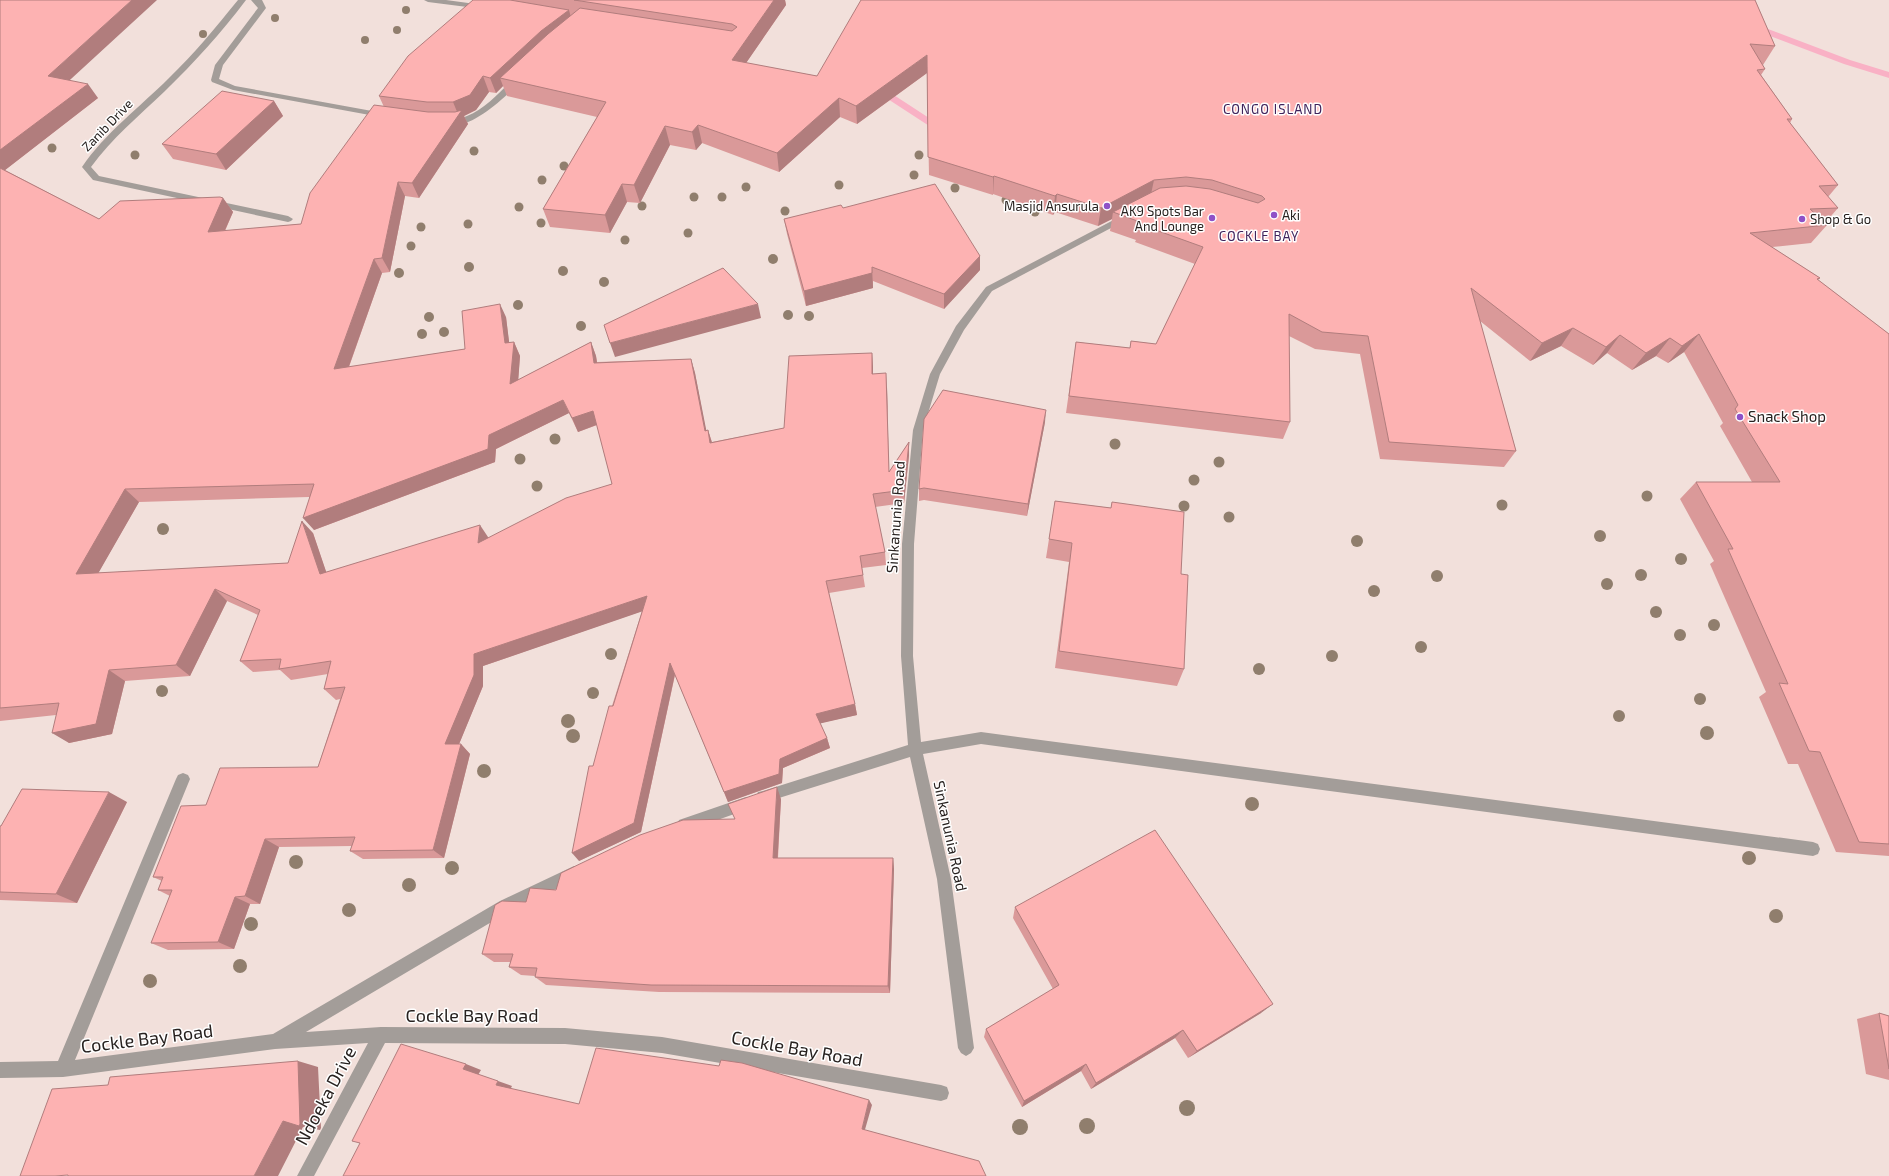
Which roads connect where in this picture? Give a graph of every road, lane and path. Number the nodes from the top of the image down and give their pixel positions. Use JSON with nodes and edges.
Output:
{"nodes":[{"id":1,"x":242,"y":0,"type":"edge"},
{"id":2,"x":255,"y":0,"type":"edge"},
{"id":3,"x":428,"y":0,"type":"edge"},
{"id":4,"x":491,"y":8,"type":"edge"},
{"id":5,"x":522,"y":76,"type":"edge"},
{"id":6,"x":393,"y":117,"type":"edge"},
{"id":7,"x":441,"y":122,"type":"edge"},
{"id":8,"x":1134,"y":213,"type":"edge"},
{"id":9,"x":288,"y":219,"type":"dead end"},
{"id":10,"x":915,"y":749,"type":"junction"},
{"id":11,"x":183,"y":779,"type":"dead end"},
{"id":12,"x":673,"y":829,"type":"edge"},
{"id":13,"x":1813,"y":849,"type":"dead end"},
{"id":14,"x":588,"y":866,"type":"edge"},
{"id":15,"x":381,"y":1035,"type":"junction"},
{"id":16,"x":275,"y":1041,"type":"junction"},
{"id":17,"x":966,"y":1048,"type":"dead end"},
{"id":18,"x":63,"y":1068,"type":"junction"},
{"id":19,"x":0,"y":1070,"type":"edge"},
{"id":20,"x":941,"y":1093,"type":"dead end"},
{"id":21,"x":305,"y":1176,"type":"edge"}],
"edges":[{"from":1,"to":9,"type":"street","name":"Zanib Drive"},
{"from":2,"to":6,"type":"street"},
{"from":3,"to":4,"type":"street"},
{"from":5,"to":7,"type":"street"},
{"from":8,"to":10,"type":"street","name":"Sinkanunia Road"},
{"from":10,"to":12,"type":"street"},
{"from":10,"to":13,"type":"street"},
{"from":10,"to":17,"type":"street","name":"Sinkanunia Road"},
{"from":11,"to":18,"type":"street"},
{"from":14,"to":16,"type":"street"},
{"from":15,"to":16,"type":"street","name":"Cockle Bay Road"},
{"from":15,"to":20,"type":"street","name":"Cockle Bay Road"},
{"from":15,"to":21,"type":"street","name":"Ndoeka Drive"},
{"from":16,"to":18,"type":"street","name":"Cockle Bay Road"},
{"from":18,"to":19,"type":"street","name":"Cockle Bay Road"}]}
